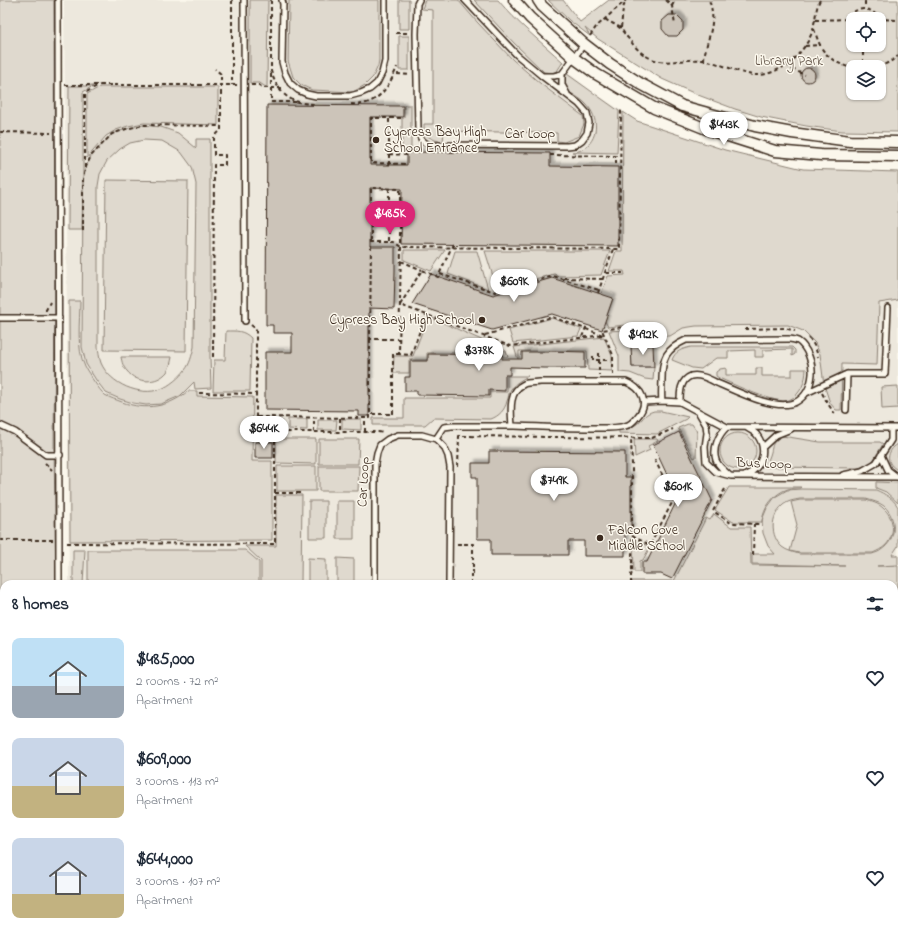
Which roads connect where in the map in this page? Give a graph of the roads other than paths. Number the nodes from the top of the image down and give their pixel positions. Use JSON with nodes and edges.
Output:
{"nodes":[{"id":1,"x":58,"y":0,"type":"edge"},
{"id":2,"x":244,"y":0,"type":"edge"},
{"id":3,"x":385,"y":0,"type":"edge"},
{"id":4,"x":419,"y":0,"type":"edge"},
{"id":5,"x":465,"y":0,"type":"edge"},
{"id":6,"x":514,"y":0,"type":"edge"},
{"id":7,"x":538,"y":0,"type":"edge"},
{"id":8,"x":283,"y":1,"type":"edge"},
{"id":9,"x":587,"y":40,"type":"junction"},
{"id":10,"x":574,"y":58,"type":"junction"},
{"id":11,"x":562,"y":74,"type":"junction"},
{"id":12,"x":542,"y":76,"type":"junction"},
{"id":13,"x":568,"y":97,"type":"junction"},
{"id":14,"x":898,"y":142,"type":"edge"},
{"id":15,"x":898,"y":156,"type":"edge"},
{"id":16,"x":888,"y":308,"type":"dead end"},
{"id":17,"x":0,"y":318,"type":"edge"},
{"id":18,"x":59,"y":318,"type":"junction"},
{"id":19,"x":245,"y":321,"type":"road end"},
{"id":20,"x":847,"y":374,"type":"junction"},
{"id":21,"x":806,"y":393,"type":"junction"},
{"id":22,"x":662,"y":401,"type":"junction"},
{"id":23,"x":644,"y":402,"type":"junction"},
{"id":24,"x":680,"y":402,"type":"junction"},
{"id":25,"x":846,"y":410,"type":"dead end"},
{"id":26,"x":699,"y":413,"type":"junction"},
{"id":27,"x":0,"y":425,"type":"edge"},
{"id":28,"x":512,"y":426,"type":"junction"},
{"id":29,"x":727,"y":427,"type":"junction"},
{"id":30,"x":746,"y":427,"type":"junction"},
{"id":31,"x":804,"y":428,"type":"junction"},
{"id":32,"x":891,"y":428,"type":"junction"},
{"id":33,"x":898,"y":428,"type":"edge"},
{"id":34,"x":436,"y":439,"type":"junction"},
{"id":35,"x":763,"y":447,"type":"junction"},
{"id":36,"x":60,"y":455,"type":"junction"},
{"id":37,"x":882,"y":455,"type":"junction"},
{"id":38,"x":731,"y":476,"type":"junction"},
{"id":39,"x":743,"y":476,"type":"junction"},
{"id":40,"x":834,"y":477,"type":"junction"},
{"id":41,"x":898,"y":478,"type":"edge"},
{"id":42,"x":59,"y":580,"type":"edge"},
{"id":43,"x":375,"y":580,"type":"edge"},
{"id":44,"x":449,"y":580,"type":"edge"}],
"edges":[{"from":1,"to":18,"type":"lane"},
{"from":2,"to":19,"type":"lane"},
{"from":3,"to":8,"type":"lane"},
{"from":4,"to":13,"type":"lane","name":"Car Loop"},
{"from":5,"to":12,"type":"lane","name":"Car Loop"},
{"from":6,"to":10,"type":"street"},
{"from":7,"to":9,"type":"street"},
{"from":9,"to":10,"type":"lane"},
{"from":9,"to":14,"type":"street"},
{"from":10,"to":11,"type":"lane"},
{"from":10,"to":15,"type":"street"},
{"from":11,"to":12,"type":"lane"},
{"from":11,"to":13,"type":"lane"},
{"from":12,"to":13,"type":"lane","name":"Car Loop"},
{"from":16,"to":20,"type":"lane"},
{"from":17,"to":18,"type":"lane"},
{"from":18,"to":36,"type":"lane"},
{"from":20,"to":21,"type":"lane"},
{"from":20,"to":25,"type":"lane"},
{"from":21,"to":22,"type":"lane"},
{"from":21,"to":24,"type":"lane"},
{"from":22,"to":23,"type":"lane"},
{"from":22,"to":24,"type":"lane"},
{"from":23,"to":28,"type":"lane"},
{"from":23,"to":28,"type":"lane"},
{"from":24,"to":26,"type":"lane"},
{"from":26,"to":29,"type":"lane"},
{"from":26,"to":38,"type":"lane"},
{"from":27,"to":36,"type":"lane"},
{"from":28,"to":34,"type":"lane"},
{"from":29,"to":30,"type":"lane"},
{"from":29,"to":38,"type":"lane","name":"Bus Loop"},
{"from":30,"to":31,"type":"lane"},
{"from":30,"to":35,"type":"lane"},
{"from":31,"to":32,"type":"lane"},
{"from":31,"to":35,"type":"lane"},
{"from":32,"to":33,"type":"lane"},
{"from":32,"to":37,"type":"lane"},
{"from":34,"to":43,"type":"lane","name":"Car Loop"},
{"from":34,"to":44,"type":"lane"},
{"from":35,"to":39,"type":"lane"},
{"from":36,"to":42,"type":"lane"},
{"from":37,"to":40,"type":"lane"},
{"from":37,"to":41,"type":"lane"},
{"from":38,"to":39,"type":"lane","name":"Bus Loop"},
{"from":39,"to":40,"type":"lane","name":"Bus Loop"},
{"from":40,"to":41,"type":"lane","name":"Bus Loop"}]}
